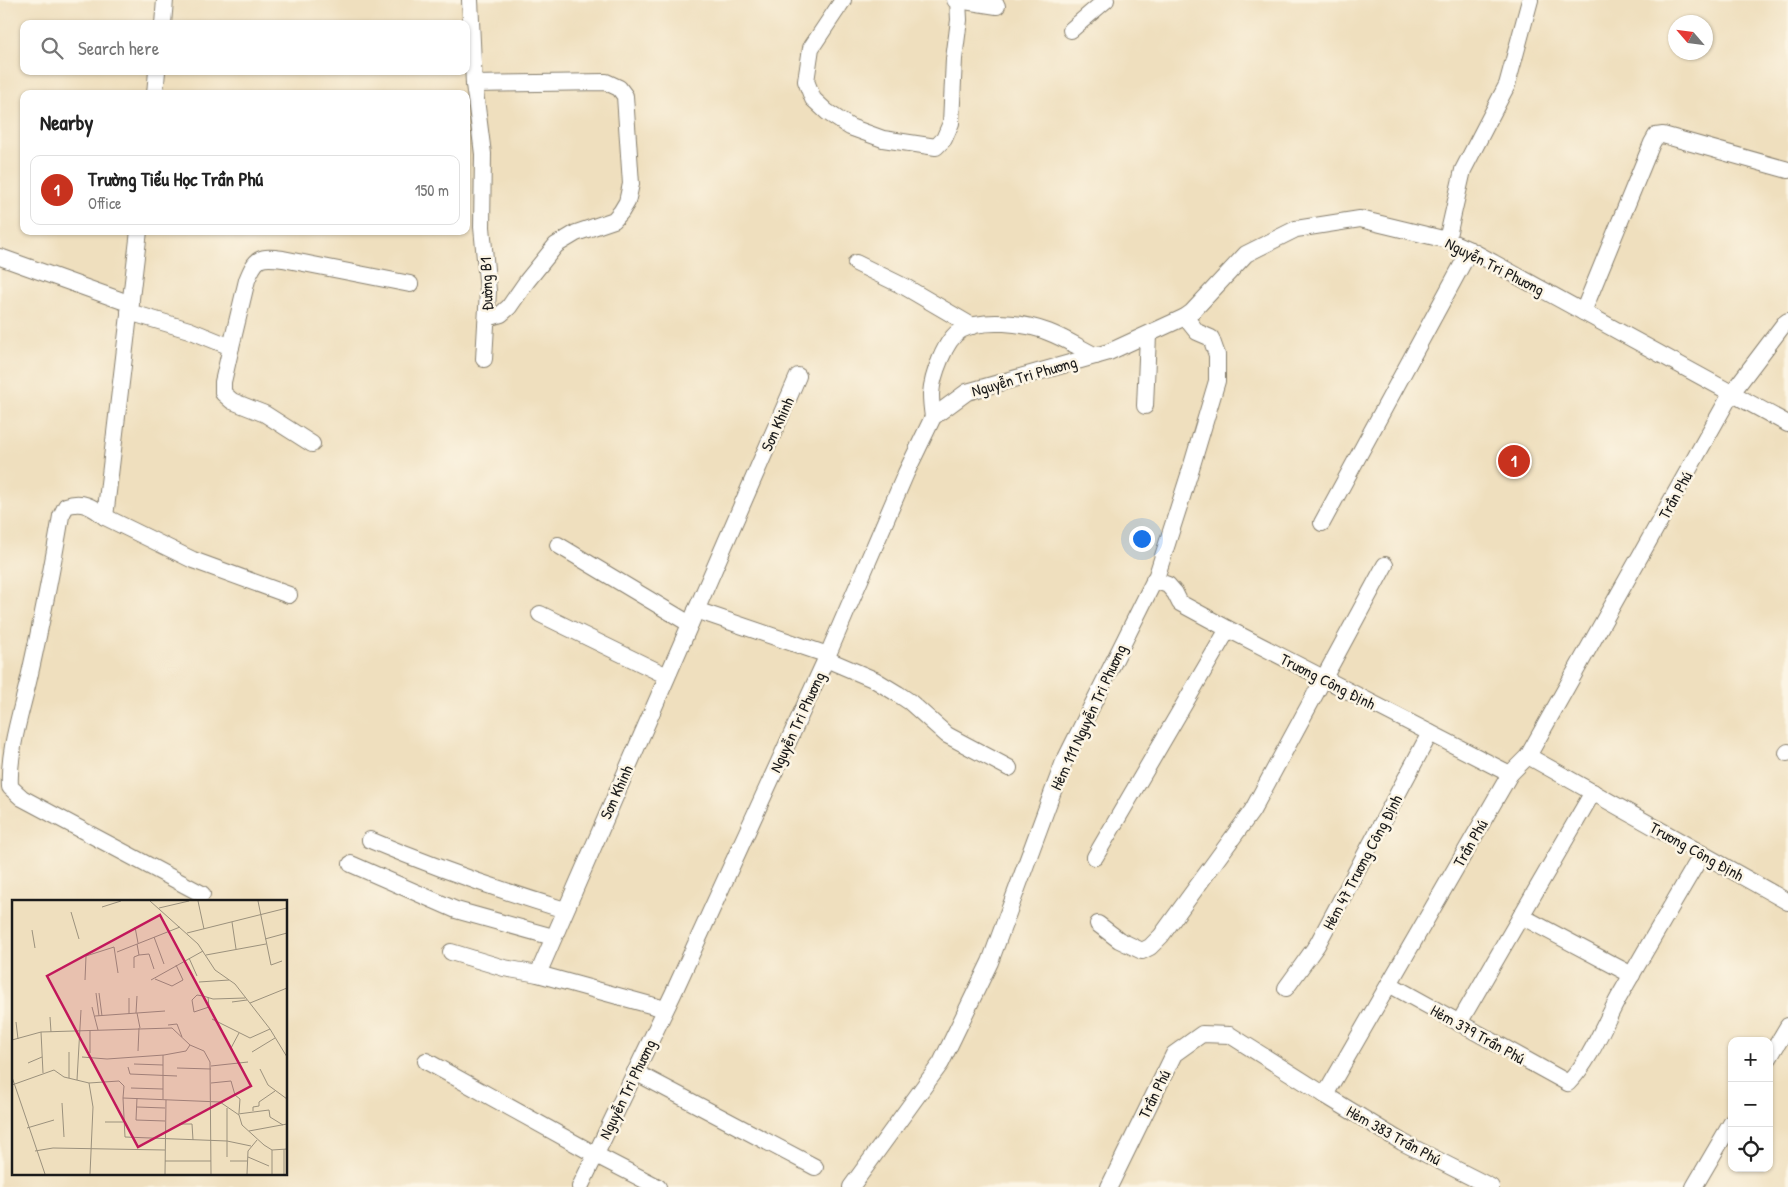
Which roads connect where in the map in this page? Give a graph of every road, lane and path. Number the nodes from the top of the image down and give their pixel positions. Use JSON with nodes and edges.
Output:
{"nodes":[{"id":1,"x":165,"y":0,"type":"edge"},
{"id":2,"x":470,"y":0,"type":"edge"},
{"id":3,"x":842,"y":0,"type":"edge"},
{"id":4,"x":957,"y":0,"type":"edge"},
{"id":5,"x":1106,"y":0,"type":"edge"},
{"id":6,"x":1530,"y":0,"type":"edge"},
{"id":7,"x":997,"y":6,"type":"dead end"},
{"id":8,"x":163,"y":20,"type":"edge"},
{"id":9,"x":1071,"y":30,"type":"dead end"},
{"id":10,"x":157,"y":75,"type":"edge"},
{"id":11,"x":474,"y":84,"type":"junction"},
{"id":12,"x":156,"y":90,"type":"edge"},
{"id":13,"x":1788,"y":170,"type":"edge"},
{"id":14,"x":139,"y":235,"type":"edge"},
{"id":15,"x":1448,"y":240,"type":"junction"},
{"id":16,"x":1470,"y":250,"type":"junction"},
{"id":17,"x":0,"y":256,"type":"edge"},
{"id":18,"x":856,"y":263,"type":"dead end"},
{"id":19,"x":410,"y":284,"type":"dead end"},
{"id":20,"x":130,"y":308,"type":"junction"},
{"id":21,"x":1583,"y":312,"type":"junction"},
{"id":22,"x":487,"y":318,"type":"junction"},
{"id":23,"x":1185,"y":318,"type":"junction"},
{"id":24,"x":1788,"y":321,"type":"edge"},
{"id":25,"x":972,"y":326,"type":"junction"},
{"id":26,"x":1148,"y":335,"type":"junction"},
{"id":27,"x":232,"y":348,"type":"junction"},
{"id":28,"x":1096,"y":356,"type":"junction"},
{"id":29,"x":484,"y":359,"type":"dead end"},
{"id":30,"x":798,"y":376,"type":"dead end"},
{"id":31,"x":1731,"y":394,"type":"junction"},
{"id":32,"x":1145,"y":406,"type":"dead end"},
{"id":33,"x":933,"y":417,"type":"junction"},
{"id":34,"x":1788,"y":424,"type":"edge"},
{"id":35,"x":312,"y":444,"type":"dead end"},
{"id":36,"x":105,"y":517,"type":"junction"},
{"id":37,"x":1322,"y":523,"type":"dead end"},
{"id":38,"x":558,"y":545,"type":"dead end"},
{"id":39,"x":1385,"y":564,"type":"dead end"},
{"id":40,"x":1154,"y":580,"type":"junction"},
{"id":41,"x":289,"y":595,"type":"dead end"},
{"id":42,"x":540,"y":614,"type":"dead end"},
{"id":43,"x":693,"y":617,"type":"junction"},
{"id":44,"x":1228,"y":629,"type":"junction"},
{"id":45,"x":827,"y":657,"type":"junction"},
{"id":46,"x":667,"y":676,"type":"junction"},
{"id":47,"x":1324,"y":678,"type":"junction"},
{"id":48,"x":1430,"y":733,"type":"junction"},
{"id":49,"x":1528,"y":756,"type":"junction"},
{"id":50,"x":1009,"y":768,"type":"dead end"},
{"id":51,"x":1510,"y":774,"type":"junction"},
{"id":52,"x":1593,"y":792,"type":"junction"},
{"id":53,"x":370,"y":840,"type":"dead end"},
{"id":54,"x":1702,"y":854,"type":"junction"},
{"id":55,"x":1096,"y":857,"type":"dead end"},
{"id":56,"x":351,"y":864,"type":"dead end"},
{"id":57,"x":202,"y":894,"type":"dead end"},
{"id":58,"x":1788,"y":902,"type":"edge"},
{"id":59,"x":565,"y":910,"type":"junction"},
{"id":60,"x":1521,"y":916,"type":"junction"},
{"id":61,"x":1098,"y":924,"type":"dead end"},
{"id":62,"x":553,"y":937,"type":"junction"},
{"id":63,"x":451,"y":952,"type":"dead end"},
{"id":64,"x":538,"y":974,"type":"junction"},
{"id":65,"x":1632,"y":975,"type":"junction"},
{"id":66,"x":1389,"y":984,"type":"junction"},
{"id":67,"x":1286,"y":988,"type":"dead end"},
{"id":68,"x":665,"y":1009,"type":"junction"},
{"id":69,"x":1459,"y":1023,"type":"junction"},
{"id":70,"x":1788,"y":1026,"type":"edge"},
{"id":71,"x":1773,"y":1051,"type":"edge"},
{"id":72,"x":426,"y":1061,"type":"dead end"},
{"id":73,"x":635,"y":1072,"type":"junction"},
{"id":74,"x":1325,"y":1095,"type":"junction"},
{"id":75,"x":1729,"y":1127,"type":"edge"},
{"id":76,"x":596,"y":1155,"type":"junction"},
{"id":77,"x":816,"y":1167,"type":"dead end"},
{"id":78,"x":580,"y":1187,"type":"edge"},
{"id":79,"x":658,"y":1187,"type":"edge"},
{"id":80,"x":851,"y":1187,"type":"edge"},
{"id":81,"x":1109,"y":1187,"type":"edge"},
{"id":82,"x":1491,"y":1187,"type":"edge"},
{"id":83,"x":1694,"y":1187,"type":"edge"}],
"edges":[{"from":1,"to":8,"type":"street"},
{"from":2,"to":11,"type":"street","name":"Đường B1"},
{"from":3,"to":4,"type":"street"},
{"from":4,"to":7,"type":"street"},
{"from":5,"to":9,"type":"street"},
{"from":6,"to":15,"type":"street"},
{"from":10,"to":12,"type":"street"},
{"from":11,"to":22,"type":"street","name":"Đường B1"},
{"from":11,"to":22,"type":"street"},
{"from":13,"to":21,"type":"street"},
{"from":14,"to":20,"type":"street"},
{"from":15,"to":16,"type":"street","name":"Nguyễn Tri Phương"},
{"from":15,"to":23,"type":"street","name":"Nguyễn Tri Phương"},
{"from":16,"to":21,"type":"street","name":"Nguyễn Tri Phương"},
{"from":16,"to":37,"type":"street"},
{"from":17,"to":20,"type":"street"},
{"from":18,"to":25,"type":"street"},
{"from":19,"to":27,"type":"street"},
{"from":20,"to":27,"type":"street"},
{"from":20,"to":36,"type":"street"},
{"from":21,"to":31,"type":"street","name":"Nguyễn Tri Phương"},
{"from":22,"to":29,"type":"street","name":"Đường B1"},
{"from":23,"to":26,"type":"street","name":"Nguyễn Tri Phương"},
{"from":23,"to":40,"type":"street","name":"Hẻm 111 Nguyễn Tri Phương"},
{"from":24,"to":31,"type":"street","name":"Trần Phú"},
{"from":25,"to":28,"type":"street"},
{"from":25,"to":33,"type":"street"},
{"from":26,"to":28,"type":"street","name":"Nguyễn Tri Phương"},
{"from":26,"to":32,"type":"street"},
{"from":27,"to":35,"type":"street"},
{"from":28,"to":33,"type":"street","name":"Nguyễn Tri Phương"},
{"from":30,"to":43,"type":"street","name":"Sơn Khinh"},
{"from":31,"to":34,"type":"street","name":"Nguyễn Tri Phương"},
{"from":31,"to":49,"type":"street","name":"Trần Phú"},
{"from":33,"to":45,"type":"street","name":"Nguyễn Tri Phương"},
{"from":36,"to":41,"type":"street"},
{"from":36,"to":57,"type":"street"},
{"from":38,"to":43,"type":"street"},
{"from":39,"to":47,"type":"street"},
{"from":40,"to":44,"type":"street","name":"Trương Công Định"},
{"from":40,"to":80,"type":"street","name":"Hẻm 111 Nguyễn Tri Phương"},
{"from":42,"to":46,"type":"street"},
{"from":43,"to":45,"type":"street"},
{"from":43,"to":46,"type":"street","name":"Sơn Khinh"},
{"from":44,"to":47,"type":"street","name":"Trương Công Định"},
{"from":44,"to":55,"type":"street"},
{"from":45,"to":50,"type":"street"},
{"from":45,"to":68,"type":"street","name":"Nguyễn Tri Phương"},
{"from":46,"to":59,"type":"street","name":"Sơn Khinh"},
{"from":47,"to":48,"type":"street","name":"Trương Công Định"},
{"from":47,"to":61,"type":"street"},
{"from":48,"to":51,"type":"street","name":"Trương Công Định"},
{"from":48,"to":67,"type":"street","name":"Hẻm 47 Trương Công Định"},
{"from":49,"to":51,"type":"street","name":"Trần Phú"},
{"from":49,"to":52,"type":"street","name":"Trương Công Định"},
{"from":51,"to":66,"type":"street","name":"Trần Phú"},
{"from":52,"to":54,"type":"street","name":"Trương Công Định"},
{"from":52,"to":60,"type":"street"},
{"from":53,"to":59,"type":"street"},
{"from":54,"to":58,"type":"street","name":"Trương Công Định"},
{"from":54,"to":65,"type":"street"},
{"from":56,"to":62,"type":"street"},
{"from":59,"to":62,"type":"street","name":"Sơn Khinh"},
{"from":60,"to":65,"type":"street"},
{"from":60,"to":69,"type":"street"},
{"from":62,"to":64,"type":"street","name":"Sơn Khinh"},
{"from":63,"to":64,"type":"street"},
{"from":64,"to":68,"type":"street"},
{"from":65,"to":69,"type":"street","name":"Hẻm 379 Trần Phú"},
{"from":66,"to":69,"type":"street","name":"Hẻm 379 Trần Phú"},
{"from":66,"to":74,"type":"street","name":"Trần Phú"},
{"from":68,"to":73,"type":"street","name":"Nguyễn Tri Phương"},
{"from":70,"to":71,"type":"street"},
{"from":72,"to":76,"type":"street"},
{"from":73,"to":76,"type":"street","name":"Nguyễn Tri Phương"},
{"from":73,"to":77,"type":"street"},
{"from":74,"to":81,"type":"street","name":"Trần Phú"},
{"from":74,"to":82,"type":"street","name":"Hẻm 383 Trần Phú"},
{"from":75,"to":83,"type":"street"},
{"from":76,"to":78,"type":"street","name":"Nguyễn Tri Phương"},
{"from":76,"to":79,"type":"street"}]}
